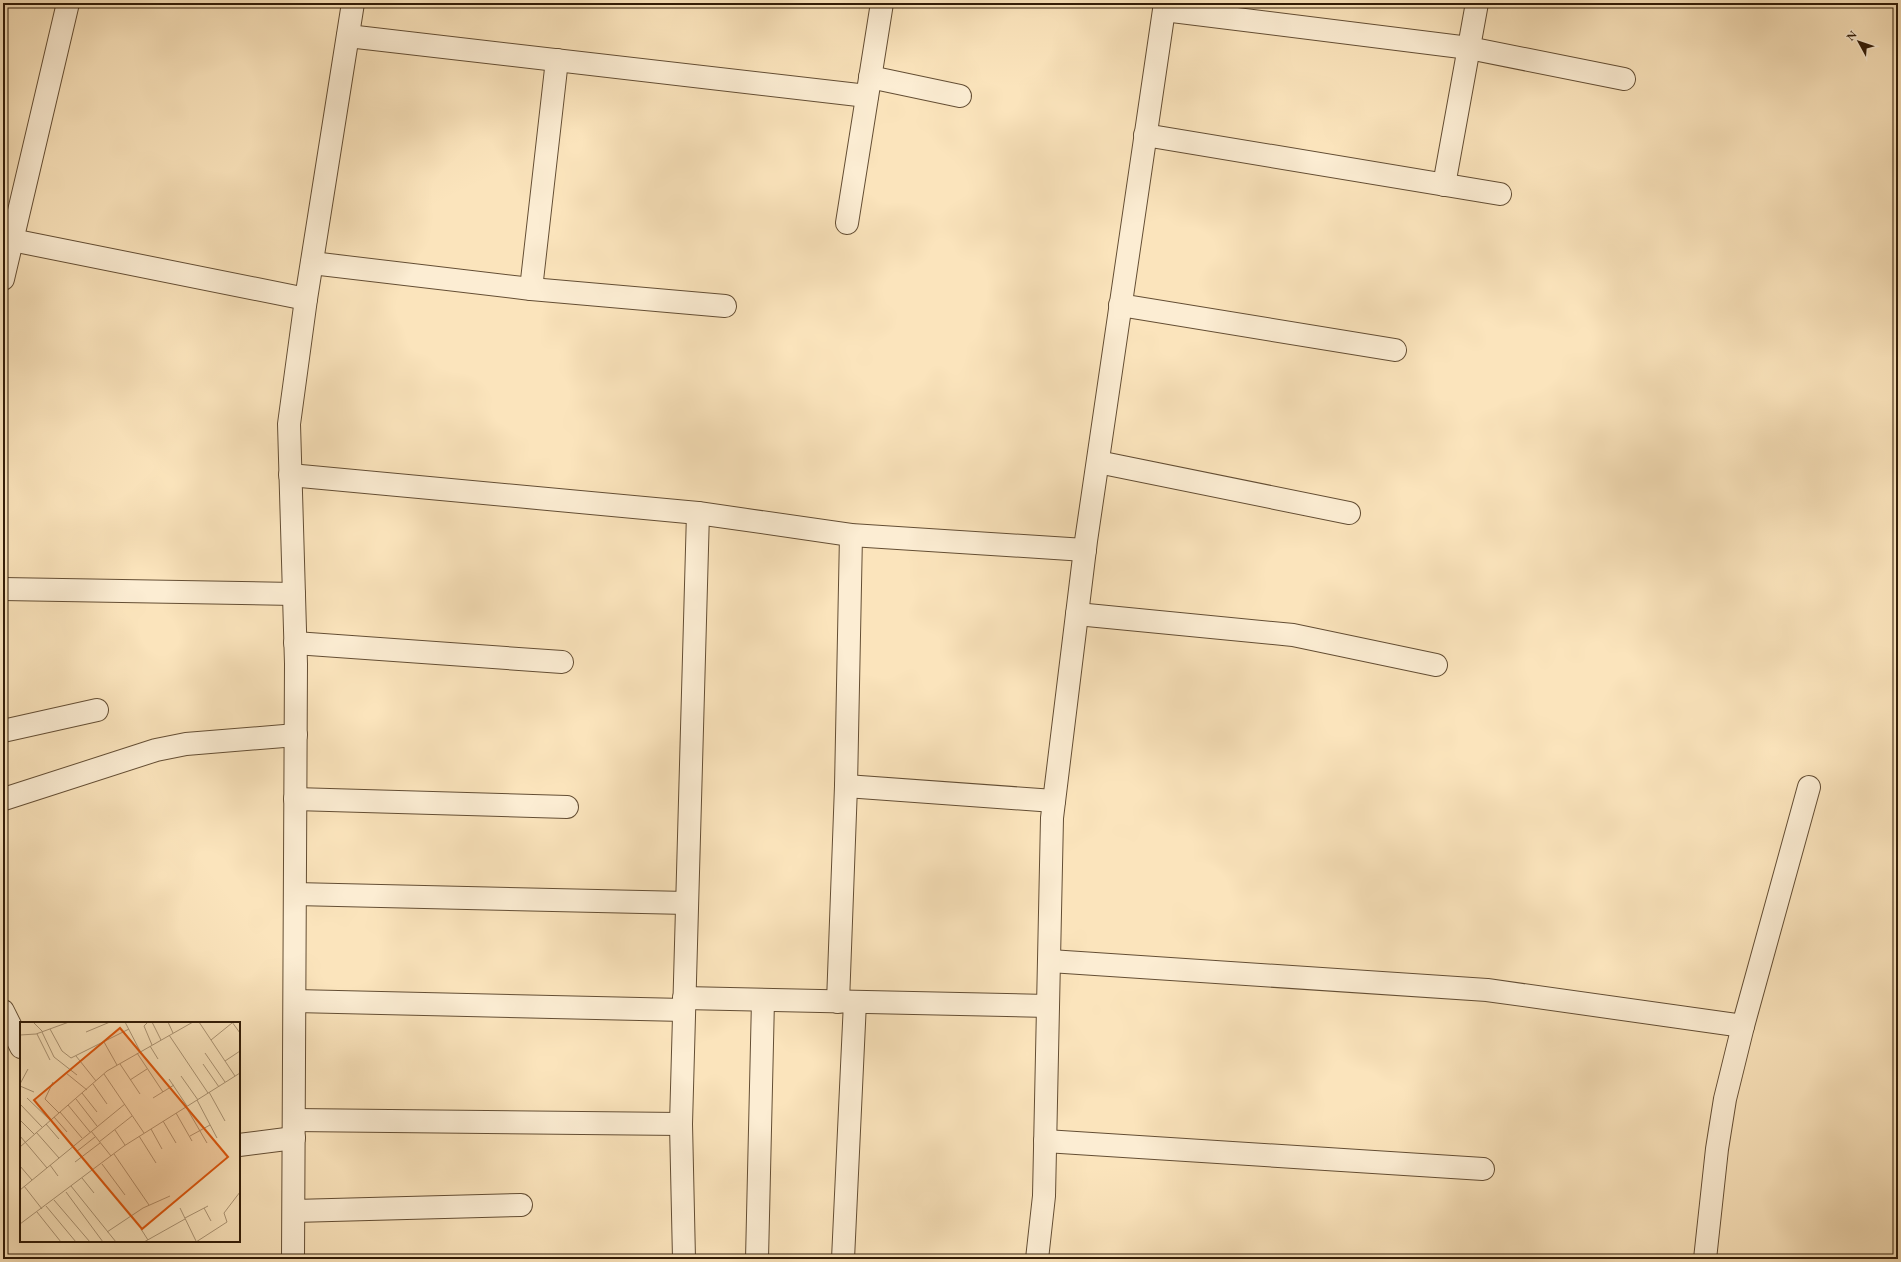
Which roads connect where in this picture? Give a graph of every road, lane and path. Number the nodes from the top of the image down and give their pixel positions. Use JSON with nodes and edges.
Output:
{"nodes":[{"id":1,"x":68,"y":3,"type":"edge"},
{"id":2,"x":353,"y":3,"type":"edge"},
{"id":3,"x":882,"y":3,"type":"edge"},
{"id":4,"x":1477,"y":3,"type":"edge"},
{"id":5,"x":1164,"y":7,"type":"edge"},
{"id":6,"x":348,"y":36,"type":"junction"},
{"id":7,"x":1469,"y":48,"type":"junction"},
{"id":8,"x":557,"y":60,"type":"junction"},
{"id":9,"x":1624,"y":79,"type":"dead end"},
{"id":10,"x":868,"y":87,"type":"junction"},
{"id":11,"x":960,"y":96,"type":"dead end"},
{"id":12,"x":1145,"y":135,"type":"junction"},
{"id":13,"x":1444,"y":185,"type":"junction"},
{"id":14,"x":1500,"y":194,"type":"dead end"},
{"id":15,"x":847,"y":223,"type":"dead end"},
{"id":16,"x":12,"y":240,"type":"junction"},
{"id":17,"x":312,"y":263,"type":"junction"},
{"id":18,"x":3,"y":279,"type":"edge"},
{"id":19,"x":531,"y":289,"type":"junction"},
{"id":20,"x":306,"y":299,"type":"junction"},
{"id":21,"x":1120,"y":305,"type":"junction"},
{"id":22,"x":725,"y":306,"type":"dead end"},
{"id":23,"x":1395,"y":350,"type":"dead end"},
{"id":24,"x":1098,"y":462,"type":"junction"},
{"id":25,"x":290,"y":475,"type":"junction"},
{"id":26,"x":698,"y":513,"type":"junction"},
{"id":27,"x":1349,"y":513,"type":"dead end"},
{"id":28,"x":851,"y":535,"type":"junction"},
{"id":29,"x":1085,"y":550,"type":"junction"},
{"id":30,"x":3,"y":589,"type":"edge"},
{"id":31,"x":294,"y":594,"type":"junction"},
{"id":32,"x":1077,"y":614,"type":"junction"},
{"id":33,"x":295,"y":644,"type":"junction"},
{"id":34,"x":562,"y":662,"type":"dead end"},
{"id":35,"x":1436,"y":665,"type":"dead end"},
{"id":36,"x":97,"y":710,"type":"dead end"},
{"id":37,"x":3,"y":731,"type":"edge"},
{"id":38,"x":296,"y":735,"type":"junction"},
{"id":39,"x":846,"y":786,"type":"junction"},
{"id":40,"x":1809,"y":787,"type":"dead end"},
{"id":41,"x":4,"y":799,"type":"edge"},
{"id":42,"x":295,"y":799,"type":"junction"},
{"id":43,"x":1054,"y":801,"type":"junction"},
{"id":44,"x":567,"y":807,"type":"dead end"},
{"id":45,"x":295,"y":894,"type":"junction"},
{"id":46,"x":687,"y":903,"type":"junction"},
{"id":47,"x":1050,"y":960,"type":"junction"},
{"id":48,"x":763,"y":1000,"type":"junction"},
{"id":49,"x":295,"y":1001,"type":"junction"},
{"id":50,"x":846,"y":1002,"type":"junction"},
{"id":51,"x":684,"y":1004,"type":"junction"},
{"id":52,"x":1048,"y":1006,"type":"junction"},
{"id":53,"x":3,"y":1011,"type":"edge"},
{"id":54,"x":1743,"y":1026,"type":"junction"},
{"id":55,"x":20,"y":1045,"type":"edge"},
{"id":56,"x":681,"y":1124,"type":"junction"},
{"id":57,"x":294,"y":1129,"type":"junction"},
{"id":58,"x":1045,"y":1141,"type":"junction"},
{"id":59,"x":240,"y":1145,"type":"edge"},
{"id":60,"x":1483,"y":1169,"type":"dead end"},
{"id":61,"x":520,"y":1205,"type":"dead end"},
{"id":62,"x":294,"y":1211,"type":"junction"},
{"id":63,"x":293,"y":1259,"type":"edge"},
{"id":64,"x":684,"y":1259,"type":"edge"},
{"id":65,"x":757,"y":1259,"type":"edge"},
{"id":66,"x":843,"y":1259,"type":"edge"},
{"id":67,"x":1037,"y":1259,"type":"edge"},
{"id":68,"x":1705,"y":1259,"type":"edge"}],
"edges":[{"from":1,"to":16,"type":"street"},
{"from":2,"to":6,"type":"street"},
{"from":3,"to":10,"type":"street"},
{"from":4,"to":7,"type":"street"},
{"from":5,"to":7,"type":"street"},
{"from":5,"to":12,"type":"street"},
{"from":6,"to":8,"type":"street"},
{"from":6,"to":17,"type":"street"},
{"from":7,"to":9,"type":"street"},
{"from":7,"to":13,"type":"street"},
{"from":8,"to":10,"type":"street"},
{"from":8,"to":19,"type":"street"},
{"from":10,"to":11,"type":"street"},
{"from":10,"to":15,"type":"street"},
{"from":12,"to":13,"type":"street"},
{"from":12,"to":21,"type":"street"},
{"from":13,"to":14,"type":"street"},
{"from":16,"to":18,"type":"street"},
{"from":16,"to":20,"type":"street"},
{"from":17,"to":19,"type":"street"},
{"from":17,"to":20,"type":"street"},
{"from":19,"to":22,"type":"street"},
{"from":20,"to":25,"type":"street"},
{"from":21,"to":23,"type":"street"},
{"from":21,"to":24,"type":"street"},
{"from":24,"to":27,"type":"street"},
{"from":24,"to":29,"type":"street"},
{"from":25,"to":26,"type":"street"},
{"from":25,"to":31,"type":"street"},
{"from":26,"to":28,"type":"street"},
{"from":26,"to":46,"type":"street"},
{"from":28,"to":29,"type":"street"},
{"from":28,"to":39,"type":"street"},
{"from":29,"to":32,"type":"street"},
{"from":30,"to":31,"type":"street"},
{"from":31,"to":33,"type":"street"},
{"from":32,"to":35,"type":"street"},
{"from":32,"to":43,"type":"street"},
{"from":33,"to":34,"type":"street"},
{"from":33,"to":38,"type":"street"},
{"from":36,"to":37,"type":"street"},
{"from":38,"to":41,"type":"street"},
{"from":38,"to":42,"type":"street"},
{"from":39,"to":43,"type":"street"},
{"from":39,"to":50,"type":"street"},
{"from":40,"to":54,"type":"street"},
{"from":42,"to":44,"type":"street"},
{"from":42,"to":45,"type":"street"},
{"from":43,"to":47,"type":"street"},
{"from":45,"to":46,"type":"street"},
{"from":45,"to":49,"type":"street"},
{"from":46,"to":51,"type":"street"},
{"from":47,"to":52,"type":"street"},
{"from":47,"to":54,"type":"street"},
{"from":48,"to":50,"type":"street"},
{"from":48,"to":51,"type":"street"},
{"from":48,"to":65,"type":"street"},
{"from":49,"to":51,"type":"street"},
{"from":49,"to":57,"type":"street"},
{"from":50,"to":52,"type":"street"},
{"from":50,"to":66,"type":"street"},
{"from":51,"to":56,"type":"street"},
{"from":52,"to":58,"type":"street"},
{"from":53,"to":55,"type":"street"},
{"from":54,"to":68,"type":"street"},
{"from":56,"to":57,"type":"street"},
{"from":56,"to":64,"type":"street"},
{"from":57,"to":59,"type":"street"},
{"from":57,"to":62,"type":"street"},
{"from":58,"to":60,"type":"street"},
{"from":58,"to":67,"type":"street"},
{"from":61,"to":62,"type":"street"},
{"from":62,"to":63,"type":"street"}]}
